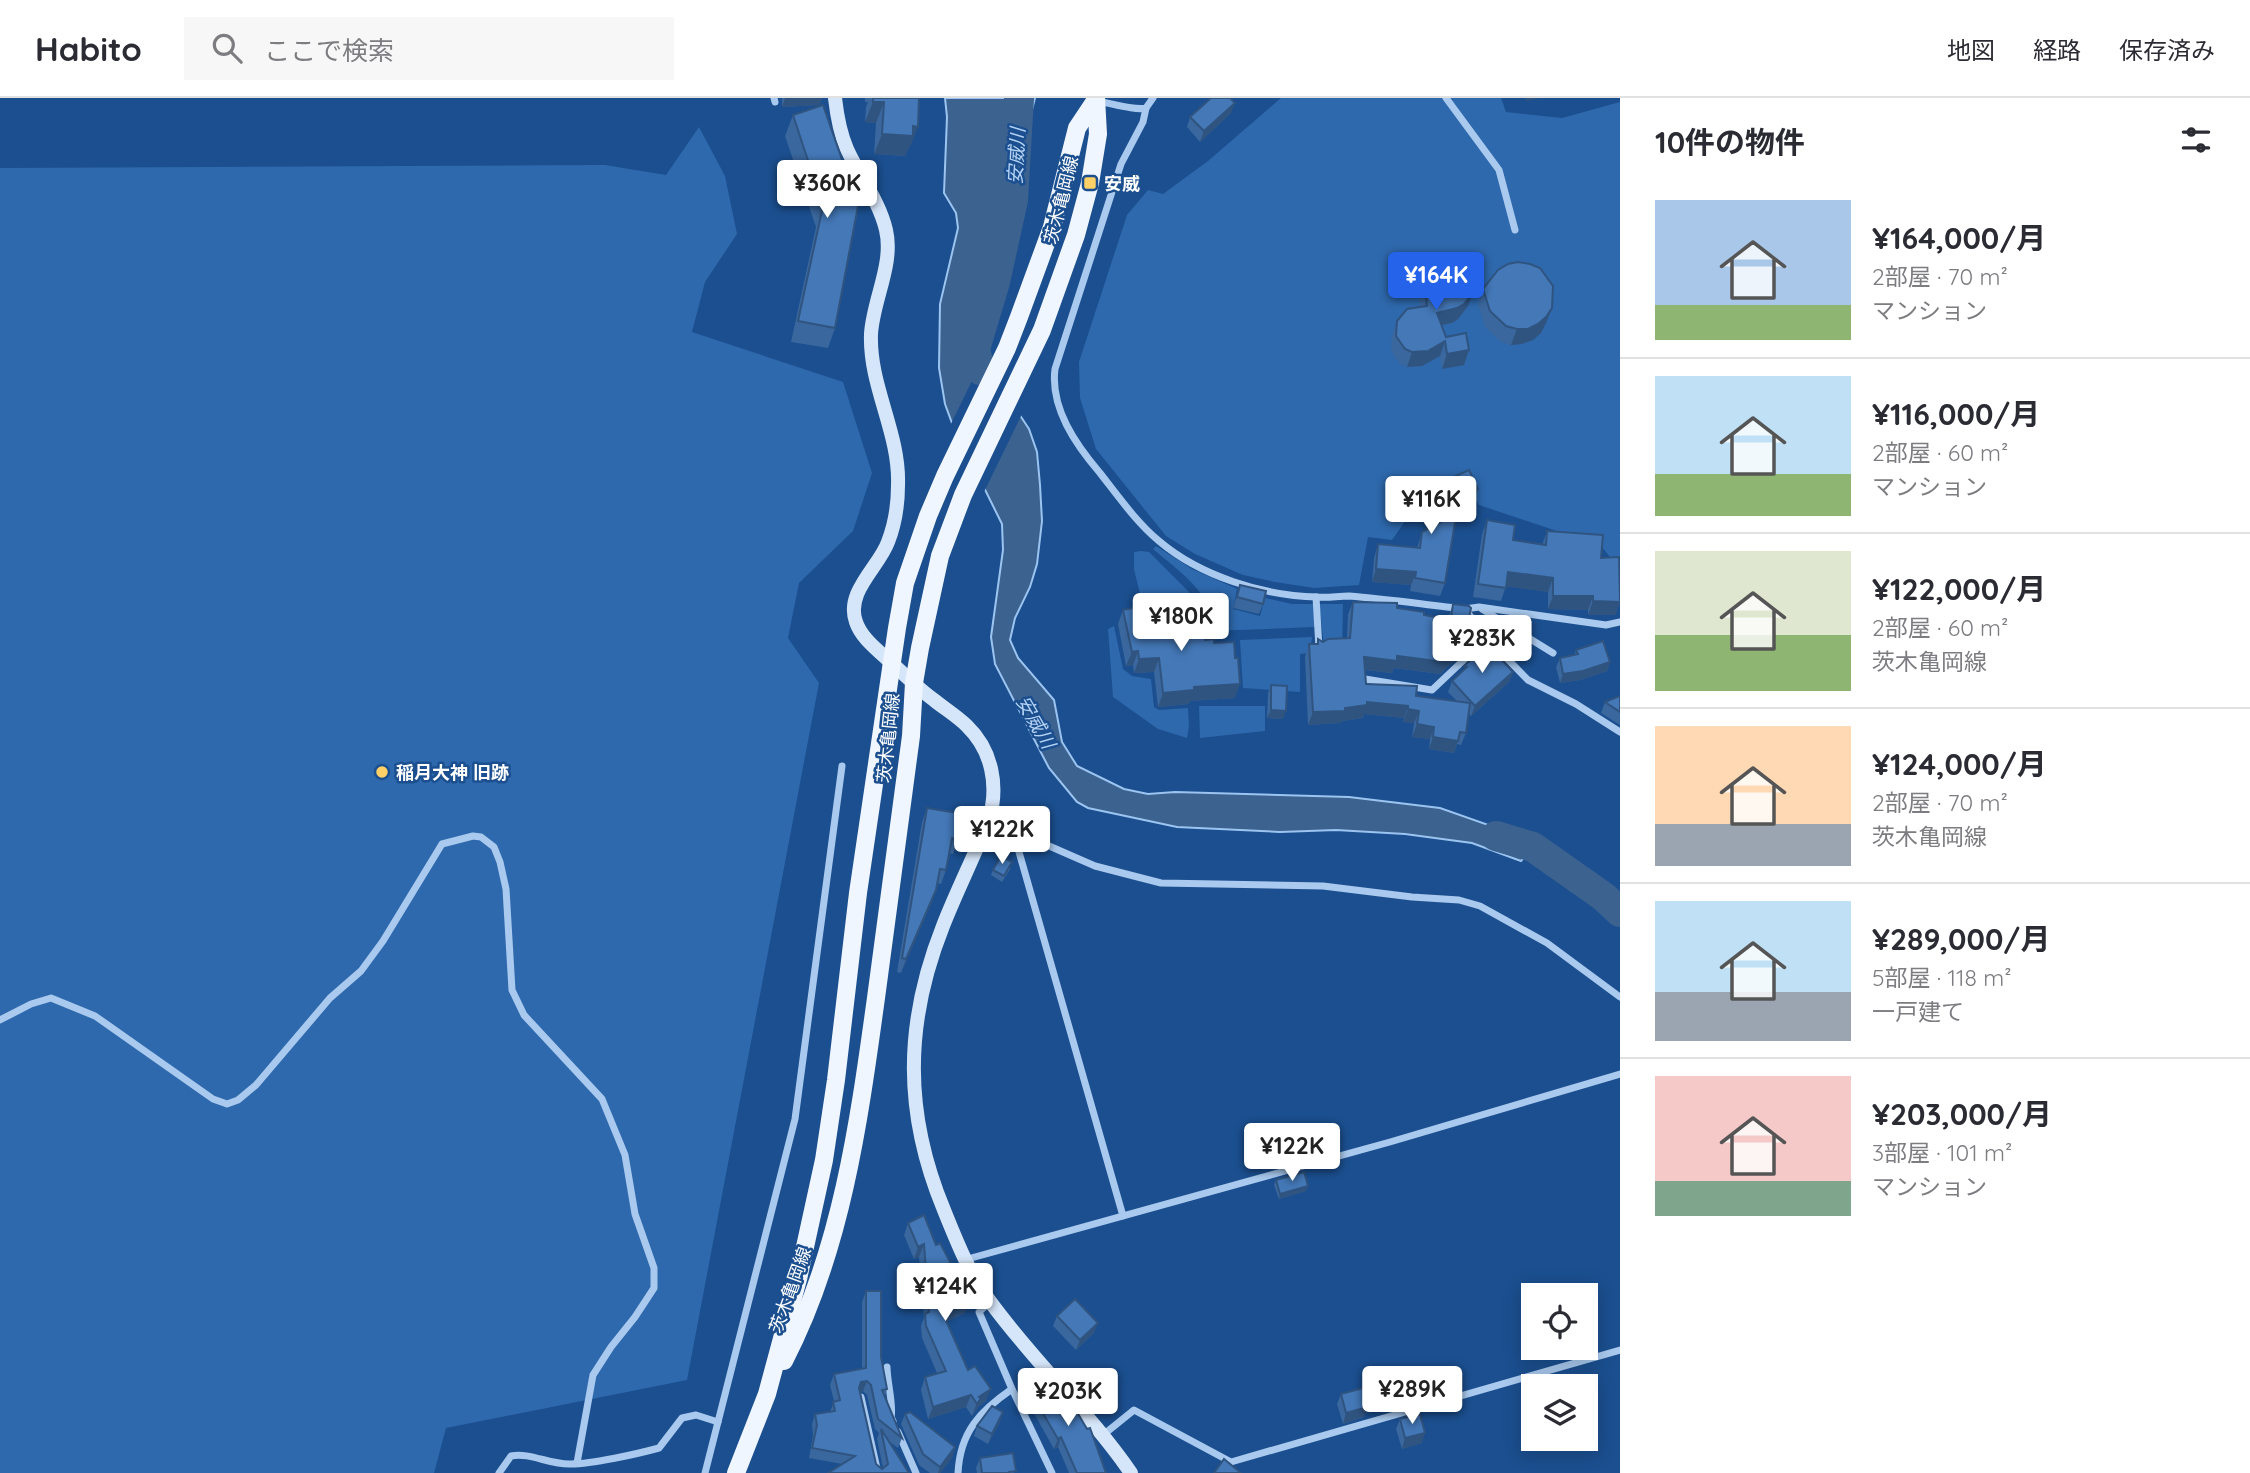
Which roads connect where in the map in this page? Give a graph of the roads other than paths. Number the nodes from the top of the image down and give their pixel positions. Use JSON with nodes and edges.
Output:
{"nodes":[{"id":1,"x":835,"y":98,"type":"edge"},
{"id":2,"x":1153,"y":98,"type":"edge"},
{"id":3,"x":1446,"y":98,"type":"edge"},
{"id":4,"x":1095,"y":100,"type":"edge"},
{"id":5,"x":1146,"y":108,"type":"junction"},
{"id":6,"x":1515,"y":230,"type":"dead end"},
{"id":7,"x":1316,"y":597,"type":"junction"},
{"id":8,"x":1479,"y":607,"type":"junction"},
{"id":9,"x":1465,"y":609,"type":"junction"},
{"id":10,"x":1620,"y":622,"type":"edge"},
{"id":11,"x":1487,"y":638,"type":"junction"},
{"id":12,"x":1319,"y":648,"type":"edge"},
{"id":13,"x":1553,"y":653,"type":"dead end"},
{"id":14,"x":891,"y":663,"type":"junction"},
{"id":15,"x":1365,"y":679,"type":"edge"},
{"id":16,"x":915,"y":683,"type":"junction"},
{"id":17,"x":1620,"y":732,"type":"edge"},
{"id":18,"x":842,"y":766,"type":"dead end"},
{"id":19,"x":1620,"y":997,"type":"edge"},
{"id":20,"x":0,"y":1020,"type":"edge"},
{"id":21,"x":1620,"y":1073,"type":"edge"},
{"id":22,"x":1123,"y":1216,"type":"junction"},
{"id":23,"x":964,"y":1260,"type":"junction"},
{"id":24,"x":990,"y":1302,"type":"junction"},
{"id":25,"x":1620,"y":1350,"type":"edge"},
{"id":26,"x":887,"y":1367,"type":"dead end"},
{"id":27,"x":1012,"y":1389,"type":"junction"},
{"id":28,"x":767,"y":1394,"type":"junction"},
{"id":29,"x":861,"y":1397,"type":"edge"},
{"id":30,"x":718,"y":1422,"type":"junction"},
{"id":31,"x":1103,"y":1435,"type":"junction"},
{"id":32,"x":577,"y":1463,"type":"junction"},
{"id":33,"x":499,"y":1473,"type":"edge"},
{"id":34,"x":705,"y":1473,"type":"edge"},
{"id":35,"x":736,"y":1473,"type":"edge"},
{"id":36,"x":878,"y":1473,"type":"edge"},
{"id":37,"x":916,"y":1473,"type":"edge"},
{"id":38,"x":958,"y":1473,"type":"edge"},
{"id":39,"x":1052,"y":1473,"type":"edge"},
{"id":40,"x":1131,"y":1473,"type":"edge"}],
"edges":[{"from":1,"to":14,"type":"street"},
{"from":2,"to":5,"type":"street"},
{"from":3,"to":6,"type":"street"},
{"from":4,"to":5,"type":"street"},
{"from":4,"to":14,"type":"main road","name":"茨木亀岡線"},
{"from":4,"to":16,"type":"main road","name":"茨木亀岡線"},
{"from":5,"to":7,"type":"street"},
{"from":7,"to":9,"type":"street"},
{"from":7,"to":12,"type":"street"},
{"from":8,"to":9,"type":"street"},
{"from":8,"to":10,"type":"street"},
{"from":8,"to":13,"type":"street"},
{"from":9,"to":11,"type":"street"},
{"from":11,"to":15,"type":"street"},
{"from":11,"to":17,"type":"street"},
{"from":14,"to":16,"type":"street"},
{"from":14,"to":28,"type":"main road","name":"茨木亀岡線"},
{"from":16,"to":23,"type":"street"},
{"from":16,"to":28,"type":"main road","name":"茨木亀岡線"},
{"from":18,"to":30,"type":"street"},
{"from":19,"to":22,"type":"street"},
{"from":20,"to":32,"type":"street"},
{"from":21,"to":22,"type":"street"},
{"from":22,"to":23,"type":"street"},
{"from":23,"to":24,"type":"street"},
{"from":24,"to":27,"type":"street"},
{"from":24,"to":31,"type":"street"},
{"from":25,"to":31,"type":"street"},
{"from":26,"to":37,"type":"street"},
{"from":27,"to":38,"type":"street"},
{"from":27,"to":39,"type":"street"},
{"from":28,"to":35,"type":"main road","name":"茨木亀岡線"},
{"from":29,"to":36,"type":"street"},
{"from":30,"to":32,"type":"street"},
{"from":30,"to":34,"type":"street"},
{"from":31,"to":40,"type":"street"},
{"from":32,"to":33,"type":"street"}]}
